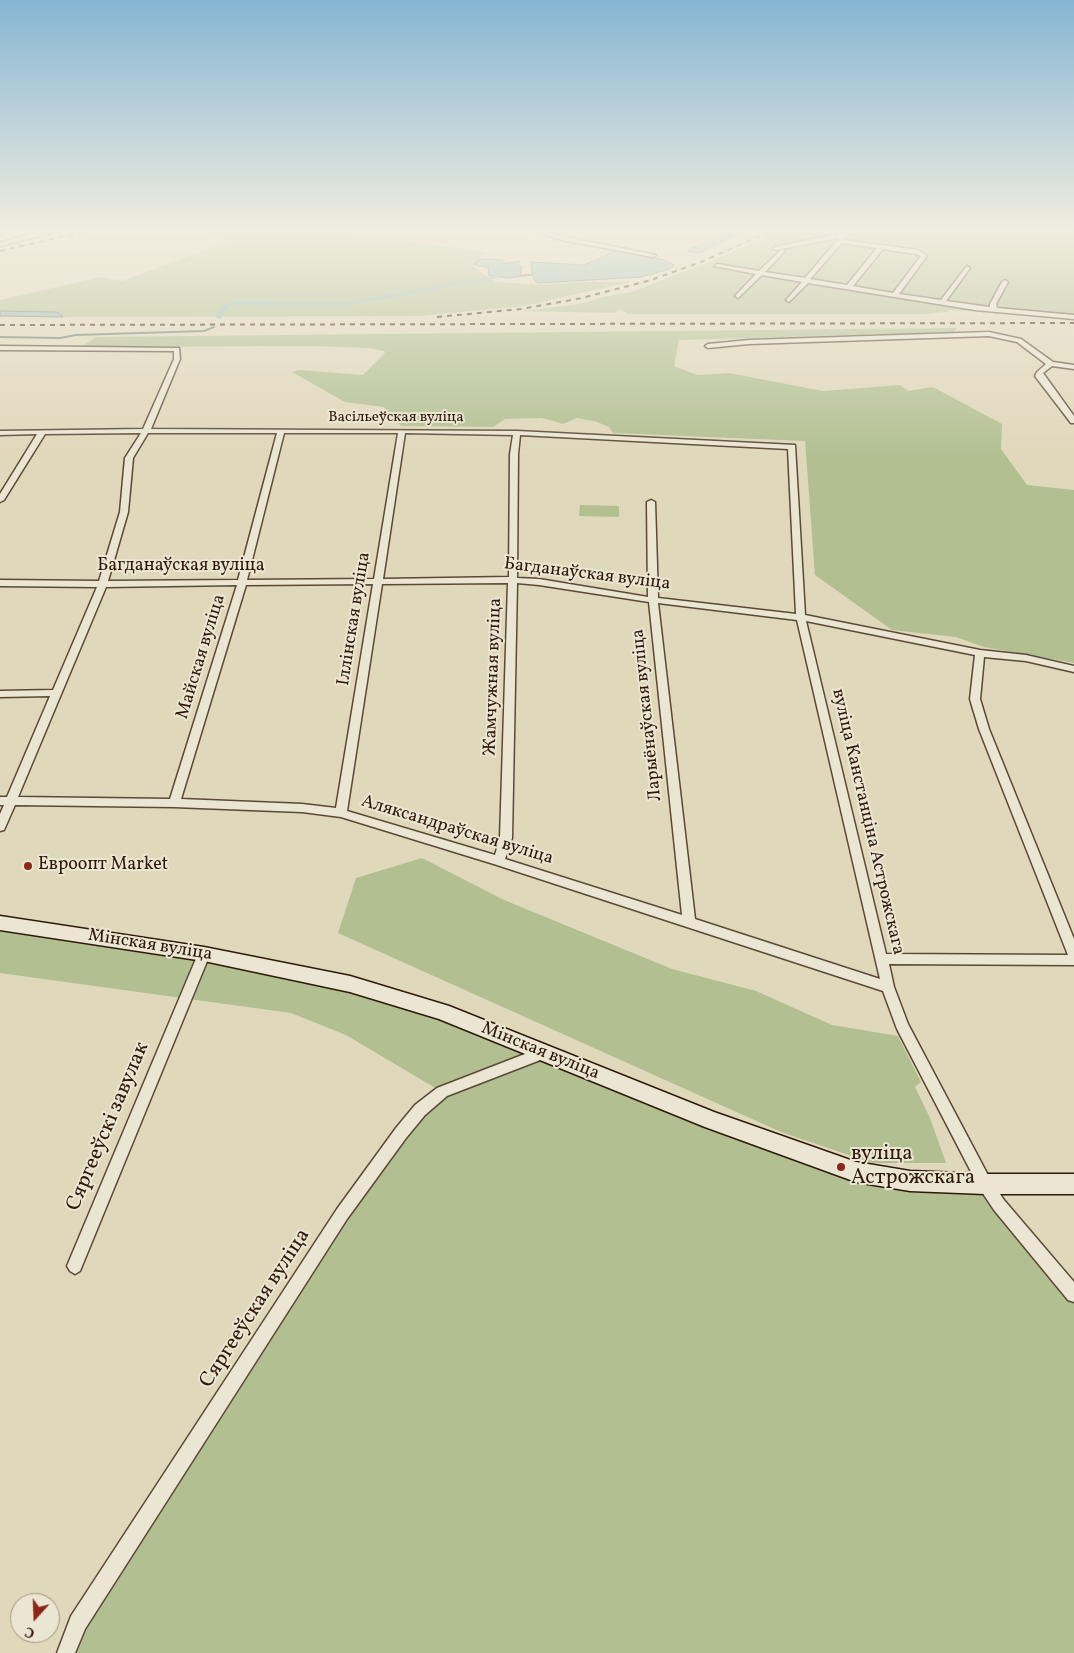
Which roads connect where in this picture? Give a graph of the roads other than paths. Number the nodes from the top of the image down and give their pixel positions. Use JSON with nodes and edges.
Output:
{"nodes":[{"id":1,"x":957,"y":305,"type":"edge"},
{"id":2,"x":994,"y":305,"type":"edge"},
{"id":3,"x":997,"y":311,"type":"junction"},
{"id":4,"x":1074,"y":317,"type":"edge"},
{"id":5,"x":708,"y":346,"type":"dead end"},
{"id":6,"x":0,"y":348,"type":"edge"},
{"id":7,"x":1051,"y":364,"type":"junction"},
{"id":8,"x":1074,"y":367,"type":"edge"},
{"id":9,"x":1074,"y":421,"type":"edge"},
{"id":10,"x":402,"y":430,"type":"junction"},
{"id":11,"x":146,"y":431,"type":"junction"},
{"id":12,"x":281,"y":432,"type":"junction"},
{"id":13,"x":0,"y":433,"type":"edge"},
{"id":14,"x":42,"y":433,"type":"junction"},
{"id":15,"x":517,"y":433,"type":"junction"},
{"id":16,"x":792,"y":447,"type":"joint"},
{"id":17,"x":0,"y":500,"type":"edge"},
{"id":18,"x":651,"y":502,"type":"dead end"},
{"id":19,"x":513,"y":580,"type":"junction"},
{"id":20,"x":242,"y":582,"type":"junction"},
{"id":21,"x":377,"y":582,"type":"junction"},
{"id":22,"x":0,"y":583,"type":"edge"},
{"id":23,"x":103,"y":584,"type":"junction"},
{"id":24,"x":653,"y":600,"type":"junction"},
{"id":25,"x":801,"y":618,"type":"junction"},
{"id":26,"x":980,"y":653,"type":"junction"},
{"id":27,"x":1074,"y":668,"type":"edge"},
{"id":28,"x":57,"y":693,"type":"junction"},
{"id":29,"x":0,"y":694,"type":"edge"},
{"id":30,"x":6,"y":801,"type":"edge"},
{"id":31,"x":174,"y":803,"type":"junction"},
{"id":32,"x":341,"y":813,"type":"junction"},
{"id":33,"x":0,"y":827,"type":"edge"},
{"id":34,"x":499,"y":861,"type":"junction"},
{"id":35,"x":0,"y":923,"type":"edge"},
{"id":36,"x":689,"y":923,"type":"junction"},
{"id":37,"x":204,"y":954,"type":"junction"},
{"id":38,"x":1074,"y":954,"type":"edge"},
{"id":39,"x":882,"y":959,"type":"junction"},
{"id":40,"x":1074,"y":960,"type":"edge"},
{"id":41,"x":888,"y":987,"type":"junction"},
{"id":42,"x":543,"y":1054,"type":"junction"},
{"id":43,"x":984,"y":1184,"type":"junction"},
{"id":44,"x":1074,"y":1184,"type":"edge"},
{"id":45,"x":75,"y":1266,"type":"dead end"},
{"id":46,"x":1074,"y":1294,"type":"edge"},
{"id":47,"x":66,"y":1653,"type":"edge"}],
"edges":[{"from":1,"to":3,"type":"street"},
{"from":2,"to":3,"type":"street"},
{"from":3,"to":4,"type":"street"},
{"from":5,"to":7,"type":"street"},
{"from":6,"to":11,"type":"street"},
{"from":7,"to":8,"type":"street"},
{"from":7,"to":9,"type":"street"},
{"from":10,"to":12,"type":"street","name":"Васільеўская вуліца"},
{"from":10,"to":15,"type":"street","name":"Васільеўская вуліца"},
{"from":10,"to":21,"type":"street","name":"Іллінская вуліца"},
{"from":11,"to":12,"type":"street","name":"Васільеўская вуліца"},
{"from":11,"to":14,"type":"street","name":"Васільеўская вуліца"},
{"from":11,"to":23,"type":"street"},
{"from":12,"to":20,"type":"street","name":"Майская вуліца"},
{"from":13,"to":14,"type":"street","name":"Васільеўская вуліца"},
{"from":14,"to":17,"type":"street"},
{"from":15,"to":16,"type":"street","name":"Васільеўская вуліца"},
{"from":15,"to":19,"type":"street","name":"Жамчужная вуліца"},
{"from":16,"to":25,"type":"street","name":"вуліца Канстанціна Астрожскага"},
{"from":18,"to":24,"type":"street","name":"Ларыёнаўская вуліца"},
{"from":19,"to":21,"type":"street","name":"Багданаўская вуліца"},
{"from":19,"to":24,"type":"street","name":"Багданаўская вуліца"},
{"from":19,"to":34,"type":"street","name":"Жамчужная вуліца"},
{"from":20,"to":21,"type":"street","name":"Багданаўская вуліца"},
{"from":20,"to":23,"type":"street","name":"Багданаўская вуліца"},
{"from":20,"to":31,"type":"street","name":"Майская вуліца"},
{"from":21,"to":32,"type":"street","name":"Іллінская вуліца"},
{"from":22,"to":23,"type":"street","name":"Багданаўская вуліца"},
{"from":23,"to":28,"type":"street"},
{"from":24,"to":25,"type":"street","name":"Багданаўская вуліца"},
{"from":24,"to":36,"type":"street","name":"Ларыёнаўская вуліца"},
{"from":25,"to":26,"type":"street","name":"Багданаўская вуліца"},
{"from":25,"to":39,"type":"street","name":"вуліца Канстанціна Астрожскага"},
{"from":26,"to":27,"type":"street","name":"Багданаўская вуліца"},
{"from":26,"to":38,"type":"street"},
{"from":28,"to":29,"type":"street"},
{"from":28,"to":30,"type":"street"},
{"from":30,"to":31,"type":"street","name":"Аляксандраўская вуліца"},
{"from":30,"to":33,"type":"street"},
{"from":31,"to":32,"type":"street","name":"Аляксандраўская вуліца"},
{"from":32,"to":34,"type":"street","name":"Аляксандраўская вуліца"},
{"from":34,"to":36,"type":"street","name":"Аляксандраўская вуліца"},
{"from":35,"to":37,"type":"main road","name":"Мінская вуліца"},
{"from":36,"to":41,"type":"street","name":"Аляксандраўская вуліца"},
{"from":37,"to":42,"type":"main road","name":"Мінская вуліца"},
{"from":37,"to":45,"type":"street","name":"Сяргееўскі завулак"},
{"from":39,"to":40,"type":"street"},
{"from":39,"to":41,"type":"street","name":"вуліца Канстанціна Астрожскага"},
{"from":41,"to":43,"type":"street","name":"вуліца Канстанціна Астрожскага"},
{"from":42,"to":43,"type":"main road","name":"Мінская вуліца"},
{"from":42,"to":47,"type":"street","name":"Сяргееўская вуліца"},
{"from":43,"to":44,"type":"main road","name":"Мінская вуліца"},
{"from":43,"to":46,"type":"street","name":"вуліца Канстанціна Астрожскага"}]}
